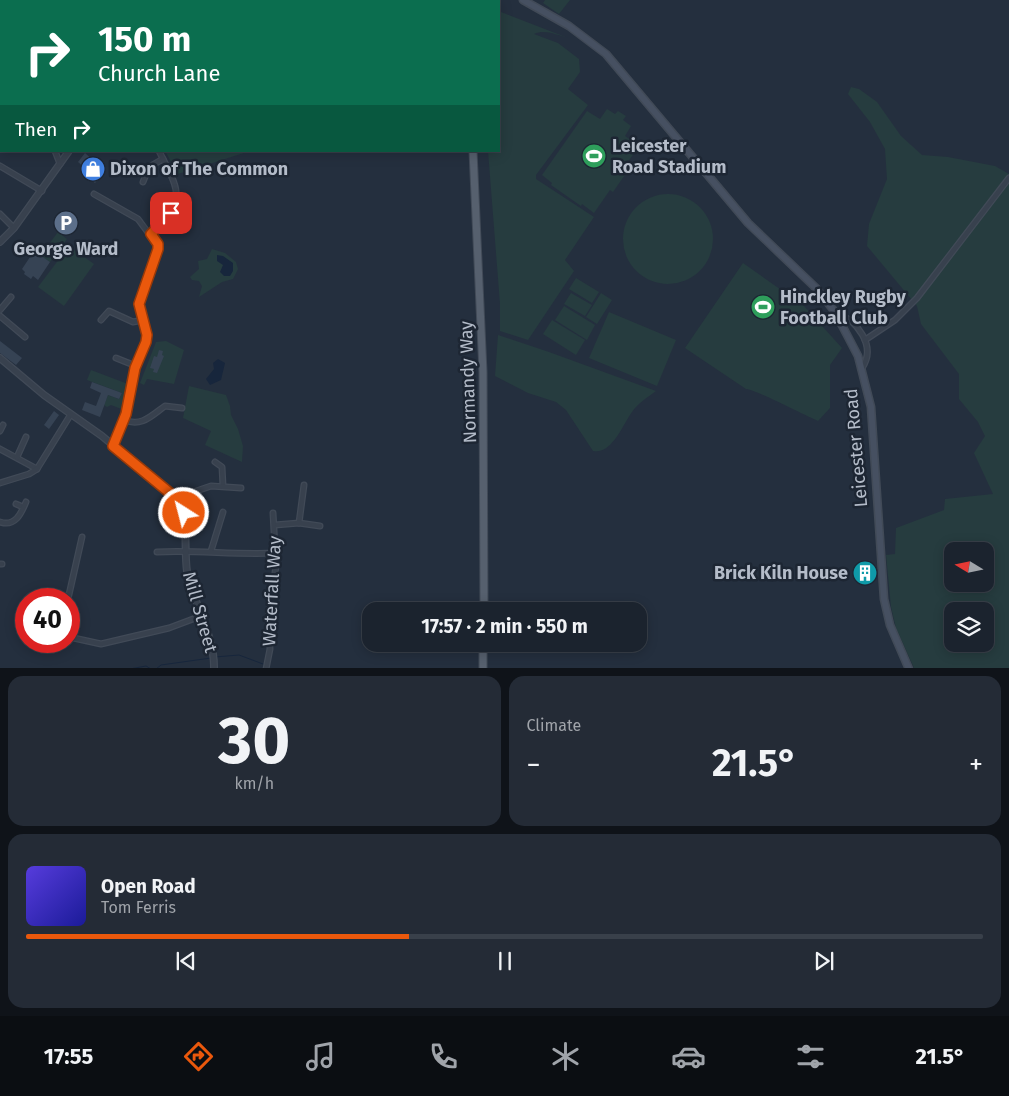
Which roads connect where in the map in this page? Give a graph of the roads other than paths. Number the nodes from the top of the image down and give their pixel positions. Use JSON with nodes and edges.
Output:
{"nodes":[{"id":1,"x":523,"y":0,"type":"edge"},
{"id":2,"x":55,"y":152,"type":"edge"},
{"id":3,"x":68,"y":152,"type":"edge"},
{"id":4,"x":160,"y":152,"type":"edge"},
{"id":5,"x":473,"y":152,"type":"edge"},
{"id":6,"x":163,"y":159,"type":"junction"},
{"id":7,"x":60,"y":164,"type":"junction"},
{"id":8,"x":0,"y":166,"type":"edge"},
{"id":9,"x":1009,"y":178,"type":"edge"},
{"id":10,"x":143,"y":182,"type":"dead end"},
{"id":11,"x":42,"y":190,"type":"junction"},
{"id":12,"x":94,"y":194,"type":"dead end"},
{"id":13,"x":0,"y":214,"type":"edge"},
{"id":14,"x":14,"y":228,"type":"junction"},
{"id":15,"x":151,"y":234,"type":"junction"},
{"id":16,"x":0,"y":242,"type":"edge"},
{"id":17,"x":11,"y":297,"type":"dead end"},
{"id":18,"x":0,"y":310,"type":"edge"},
{"id":19,"x":835,"y":312,"type":"junction"},
{"id":20,"x":0,"y":316,"type":"edge"},
{"id":21,"x":101,"y":320,"type":"dead end"},
{"id":22,"x":142,"y":320,"type":"junction"},
{"id":23,"x":25,"y":337,"type":"dead end"},
{"id":24,"x":865,"y":340,"type":"junction"},
{"id":25,"x":0,"y":358,"type":"edge"},
{"id":26,"x":116,"y":358,"type":"dead end"},
{"id":27,"x":136,"y":366,"type":"junction"},
{"id":28,"x":862,"y":368,"type":"junction"},
{"id":29,"x":182,"y":408,"type":"dead end"},
{"id":30,"x":71,"y":414,"type":"junction"},
{"id":31,"x":124,"y":420,"type":"junction"},
{"id":32,"x":3,"y":425,"type":"dead end"},
{"id":33,"x":0,"y":431,"type":"edge"},
{"id":34,"x":26,"y":437,"type":"dead end"},
{"id":35,"x":113,"y":446,"type":"junction"},
{"id":36,"x":0,"y":449,"type":"edge"},
{"id":37,"x":17,"y":457,"type":"junction"},
{"id":38,"x":215,"y":462,"type":"dead end"},
{"id":39,"x":37,"y":469,"type":"junction"},
{"id":40,"x":0,"y":483,"type":"edge"},
{"id":41,"x":304,"y":485,"type":"dead end"},
{"id":42,"x":223,"y":486,"type":"junction"},
{"id":43,"x":241,"y":488,"type":"dead end"},
{"id":44,"x":176,"y":498,"type":"junction"},
{"id":45,"x":26,"y":502,"type":"dead end"},
{"id":46,"x":16,"y":504,"type":"dead end"},
{"id":47,"x":23,"y":507,"type":"junction"},
{"id":48,"x":223,"y":512,"type":"dead end"},
{"id":49,"x":273,"y":513,"type":"dead end"},
{"id":50,"x":0,"y":522,"type":"edge"},
{"id":51,"x":299,"y":522,"type":"junction"},
{"id":52,"x":275,"y":525,"type":"junction"},
{"id":53,"x":320,"y":526,"type":"dead end"},
{"id":54,"x":82,"y":537,"type":"dead end"},
{"id":55,"x":211,"y":551,"type":"junction"},
{"id":56,"x":157,"y":552,"type":"dead end"},
{"id":57,"x":184,"y":552,"type":"junction"},
{"id":58,"x":276,"y":553,"type":"junction"},
{"id":59,"x":70,"y":588,"type":"edge"},
{"id":60,"x":484,"y":602,"type":"edge"},
{"id":61,"x":201,"y":616,"type":"junction"},
{"id":62,"x":80,"y":639,"type":"edge"},
{"id":63,"x":483,"y":652,"type":"edge"},
{"id":64,"x":214,"y":668,"type":"edge"},
{"id":65,"x":266,"y":668,"type":"edge"},
{"id":66,"x":483,"y":668,"type":"edge"},
{"id":67,"x":909,"y":668,"type":"edge"}],
"edges":[{"from":1,"to":19,"type":"main road","name":"Leicester Road"},
{"from":2,"to":7,"type":"street"},
{"from":3,"to":7,"type":"street"},
{"from":4,"to":6,"type":"street"},
{"from":5,"to":60,"type":"main road","name":"Normandy Way"},
{"from":6,"to":10,"type":"street"},
{"from":6,"to":15,"type":"street"},
{"from":7,"to":11,"type":"street"},
{"from":8,"to":11,"type":"street"},
{"from":9,"to":24,"type":"street"},
{"from":11,"to":14,"type":"street"},
{"from":12,"to":15,"type":"street"},
{"from":13,"to":14,"type":"street"},
{"from":14,"to":16,"type":"street"},
{"from":15,"to":22,"type":"street"},
{"from":17,"to":18,"type":"street"},
{"from":19,"to":24,"type":"street"},
{"from":19,"to":28,"type":"main road","name":"Leicester Road"},
{"from":20,"to":23,"type":"street"},
{"from":21,"to":22,"type":"street"},
{"from":22,"to":27,"type":"street"},
{"from":24,"to":28,"type":"street"},
{"from":25,"to":30,"type":"street"},
{"from":26,"to":27,"type":"street"},
{"from":27,"to":31,"type":"street"},
{"from":28,"to":67,"type":"main road","name":"Leicester Road"},
{"from":29,"to":31,"type":"street"},
{"from":30,"to":35,"type":"street"},
{"from":30,"to":39,"type":"street"},
{"from":31,"to":35,"type":"street"},
{"from":32,"to":33,"type":"street"},
{"from":34,"to":37,"type":"street"},
{"from":35,"to":44,"type":"street"},
{"from":36,"to":37,"type":"street"},
{"from":37,"to":39,"type":"street"},
{"from":38,"to":42,"type":"street"},
{"from":39,"to":40,"type":"street"},
{"from":41,"to":51,"type":"street"},
{"from":42,"to":43,"type":"street"},
{"from":42,"to":44,"type":"street"},
{"from":44,"to":57,"type":"street","name":"Mill Street"},
{"from":45,"to":47,"type":"street"},
{"from":46,"to":47,"type":"street"},
{"from":47,"to":50,"type":"street"},
{"from":48,"to":55,"type":"street"},
{"from":49,"to":52,"type":"street","name":"Waterfall Way"},
{"from":51,"to":52,"type":"street"},
{"from":51,"to":53,"type":"street"},
{"from":52,"to":58,"type":"street","name":"Waterfall Way"},
{"from":54,"to":59,"type":"street"},
{"from":55,"to":57,"type":"street"},
{"from":55,"to":58,"type":"street"},
{"from":56,"to":57,"type":"street"},
{"from":57,"to":61,"type":"street","name":"Mill Street"},
{"from":58,"to":65,"type":"street","name":"Waterfall Way"},
{"from":61,"to":62,"type":"street"},
{"from":61,"to":64,"type":"street","name":"Mill Street"},
{"from":63,"to":66,"type":"main road"}]}
